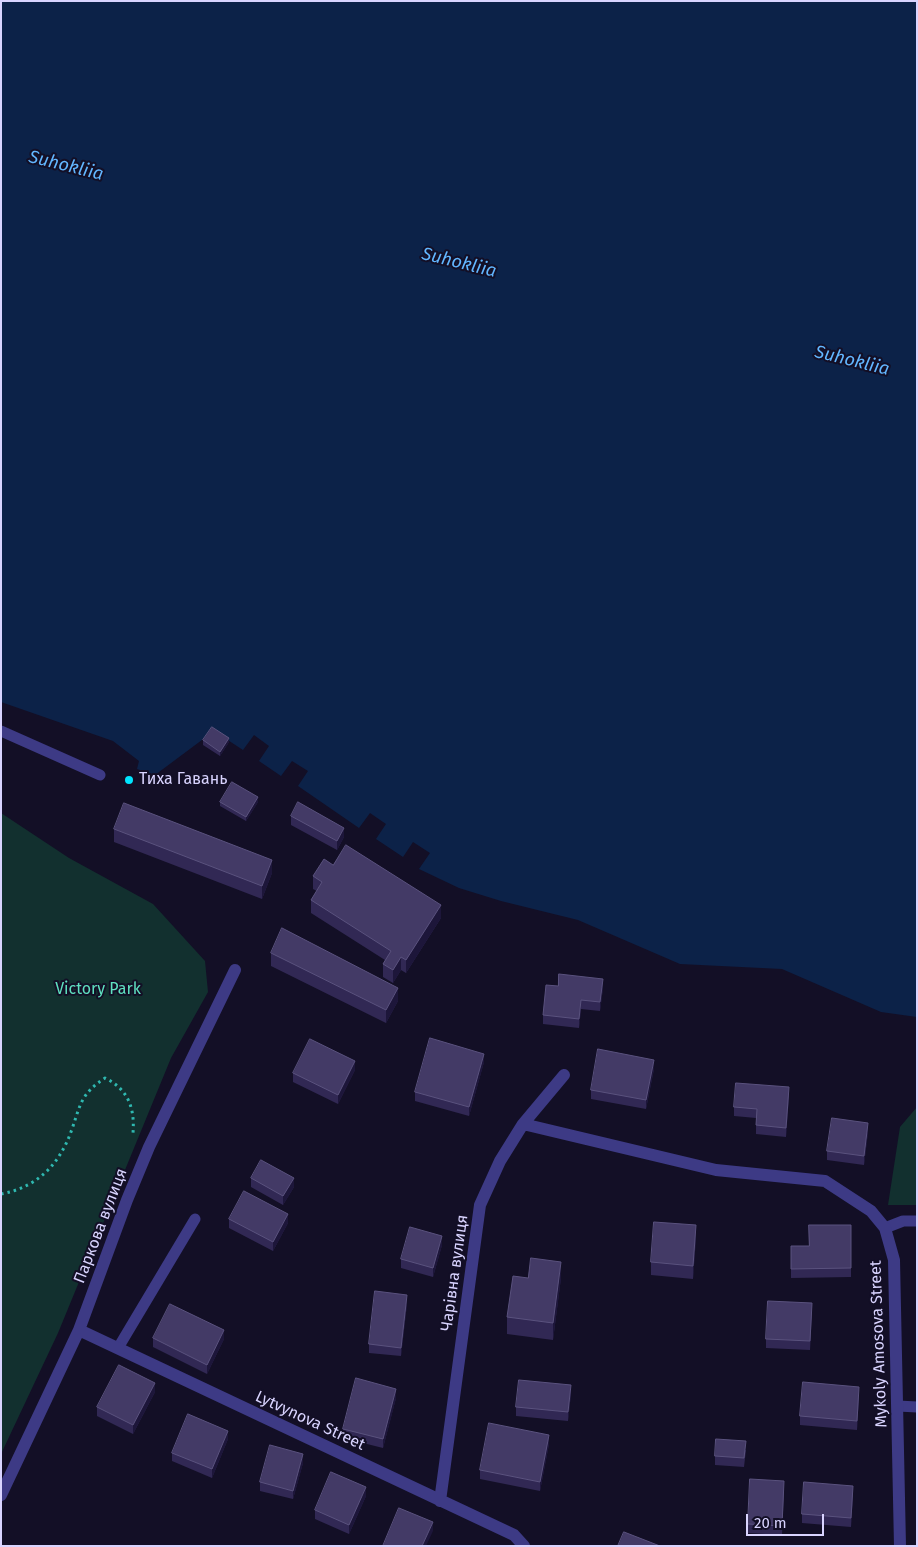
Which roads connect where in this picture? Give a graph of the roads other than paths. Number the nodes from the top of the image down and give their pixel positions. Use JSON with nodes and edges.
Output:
{"nodes":[{"id":1,"x":1,"y":731,"type":"edge"},
{"id":2,"x":100,"y":775,"type":"dead end"},
{"id":3,"x":235,"y":970,"type":"dead end"},
{"id":4,"x":564,"y":1075,"type":"dead end"},
{"id":5,"x":523,"y":1124,"type":"junction"},
{"id":6,"x":195,"y":1219,"type":"dead end"},
{"id":7,"x":917,"y":1221,"type":"edge"},
{"id":8,"x":885,"y":1228,"type":"junction"},
{"id":9,"x":79,"y":1330,"type":"junction"},
{"id":10,"x":118,"y":1348,"type":"junction"},
{"id":11,"x":898,"y":1406,"type":"junction"},
{"id":12,"x":917,"y":1407,"type":"edge"},
{"id":13,"x":1,"y":1495,"type":"edge"},
{"id":14,"x":440,"y":1500,"type":"junction"},
{"id":15,"x":524,"y":1546,"type":"edge"},
{"id":16,"x":900,"y":1546,"type":"edge"}],
"edges":[{"from":1,"to":2,"type":"lane"},
{"from":3,"to":9,"type":"street","name":"Паркова вулиця"},
{"from":4,"to":5,"type":"street","name":"Чарівна вулиця"},
{"from":5,"to":8,"type":"street","name":"Mykoly Amosova Street"},
{"from":5,"to":14,"type":"street","name":"Чарівна вулиця"},
{"from":6,"to":10,"type":"lane"},
{"from":7,"to":8,"type":"lane"},
{"from":8,"to":11,"type":"street","name":"Mykoly Amosova Street"},
{"from":9,"to":10,"type":"street","name":"Lytvynova Street"},
{"from":9,"to":13,"type":"street","name":"Паркова вулиця"},
{"from":10,"to":14,"type":"street","name":"Lytvynova Street"},
{"from":11,"to":12,"type":"lane"},
{"from":11,"to":16,"type":"street","name":"Mykoly Amosova Street"},
{"from":14,"to":15,"type":"street","name":"Lytvynova Street"}]}
